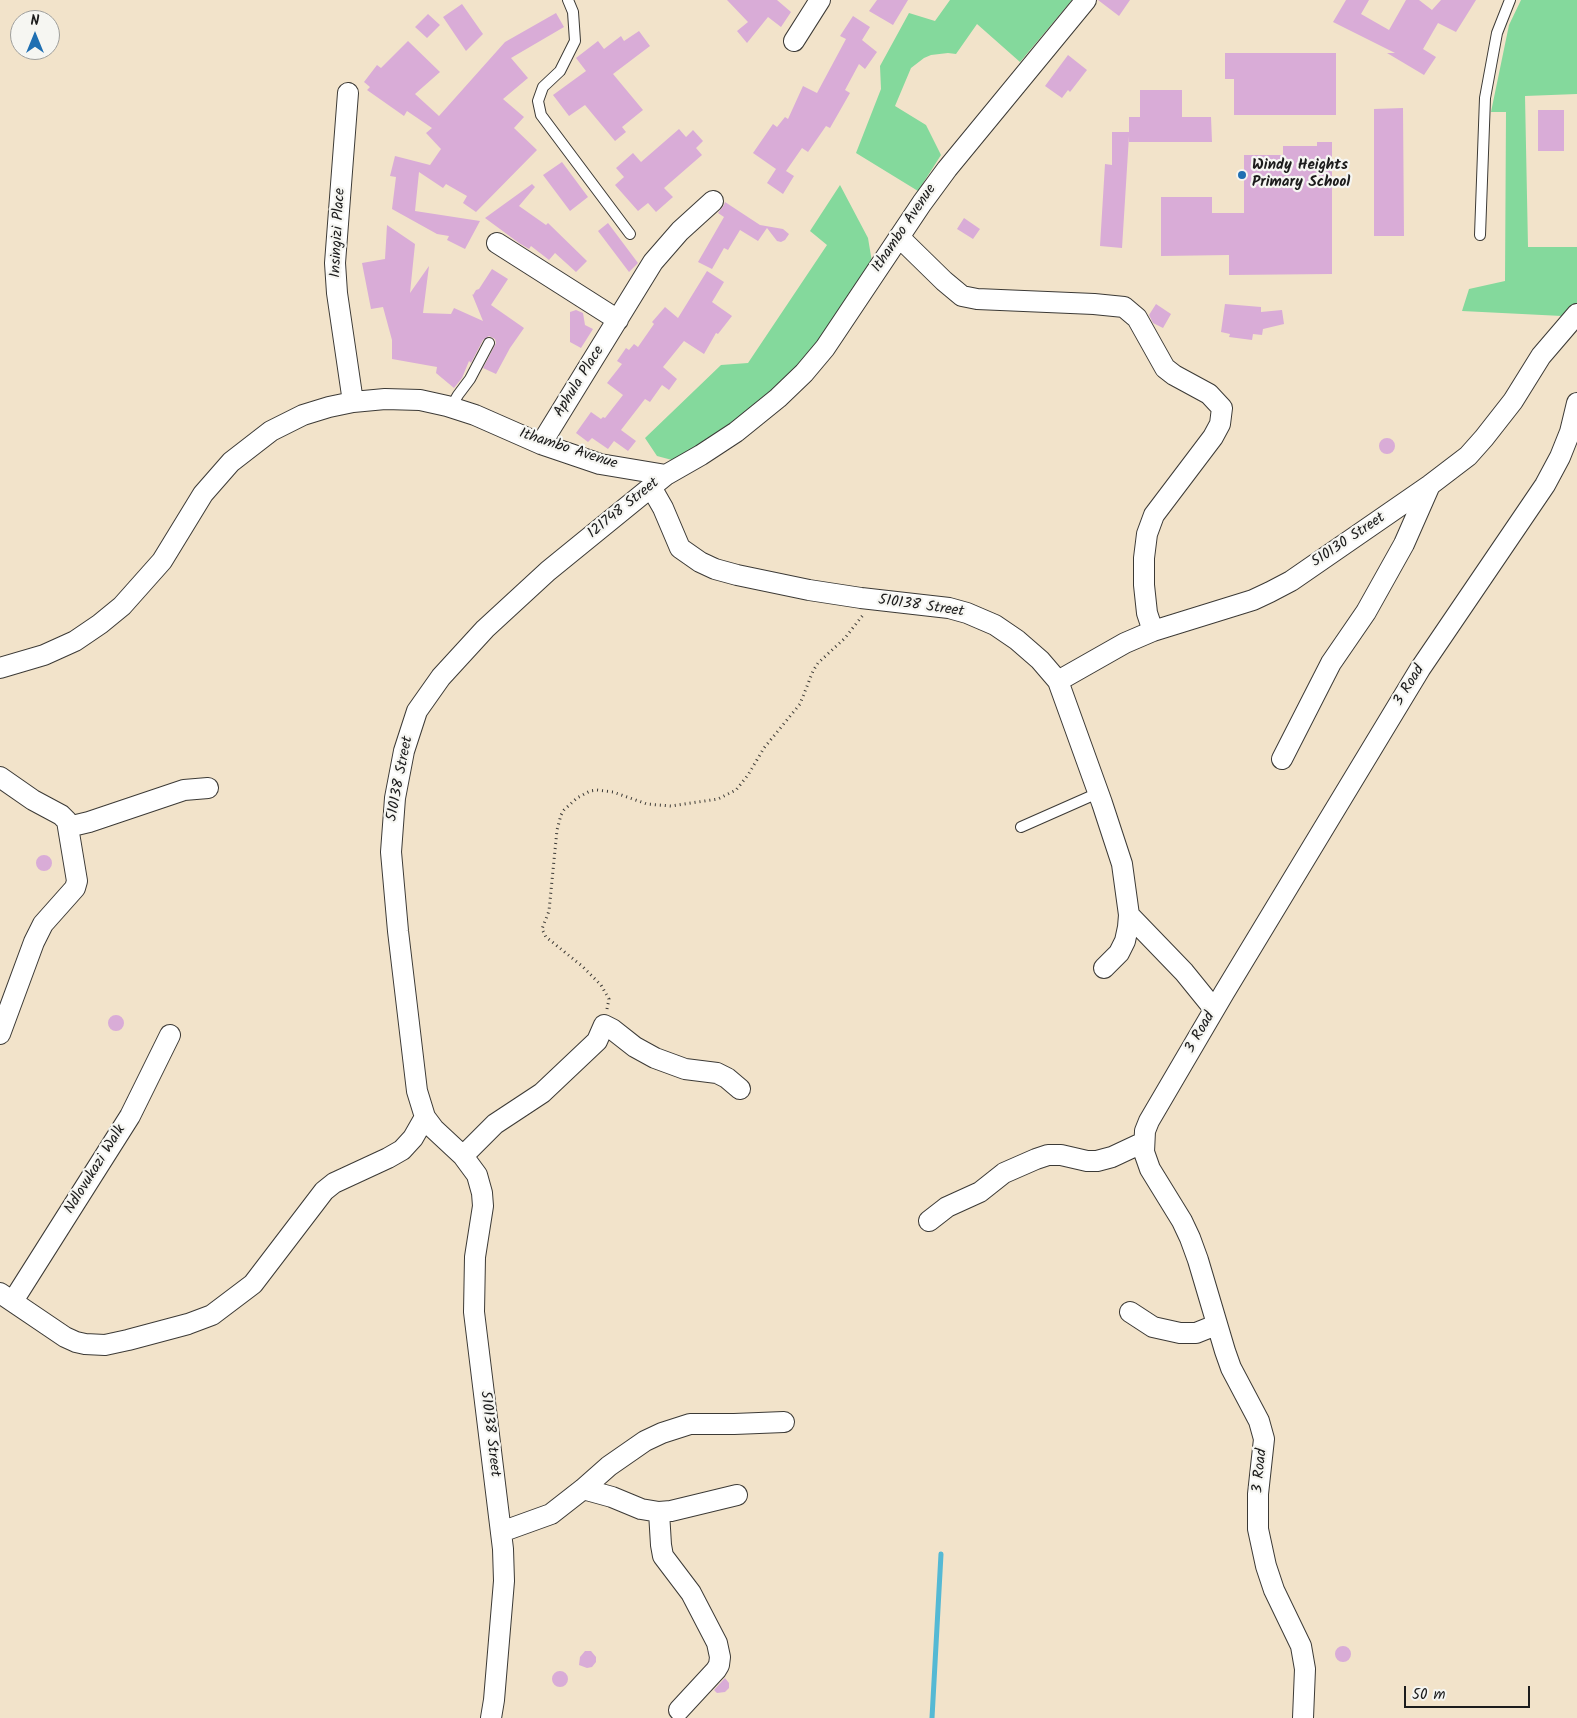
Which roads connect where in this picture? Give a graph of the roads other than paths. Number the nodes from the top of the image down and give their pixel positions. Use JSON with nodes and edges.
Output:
{"nodes":[{"id":1,"x":568,"y":0,"type":"edge"},
{"id":2,"x":820,"y":0,"type":"edge"},
{"id":3,"x":1086,"y":0,"type":"edge"},
{"id":4,"x":1510,"y":0,"type":"edge"},
{"id":5,"x":794,"y":41,"type":"dead end"},
{"id":6,"x":348,"y":93,"type":"dead end"},
{"id":7,"x":714,"y":200,"type":"dead end"},
{"id":8,"x":630,"y":234,"type":"dead end"},
{"id":9,"x":1480,"y":235,"type":"dead end"},
{"id":10,"x":899,"y":237,"type":"junction"},
{"id":11,"x":497,"y":243,"type":"dead end"},
{"id":12,"x":1577,"y":314,"type":"edge"},
{"id":13,"x":618,"y":320,"type":"junction"},
{"id":14,"x":489,"y":343,"type":"dead end"},
{"id":15,"x":353,"y":402,"type":"junction"},
{"id":16,"x":1577,"y":403,"type":"edge"},
{"id":17,"x":451,"y":407,"type":"junction"},
{"id":18,"x":541,"y":444,"type":"junction"},
{"id":19,"x":659,"y":481,"type":"junction"},
{"id":20,"x":1430,"y":486,"type":"junction"},
{"id":21,"x":582,"y":544,"type":"joint"},
{"id":22,"x":1153,"y":631,"type":"junction"},
{"id":23,"x":0,"y":668,"type":"edge"},
{"id":24,"x":1058,"y":681,"type":"junction"},
{"id":25,"x":1282,"y":759,"type":"dead end"},
{"id":26,"x":0,"y":777,"type":"edge"},
{"id":27,"x":208,"y":788,"type":"dead end"},
{"id":28,"x":1098,"y":793,"type":"junction"},
{"id":29,"x":68,"y":827,"type":"junction"},
{"id":30,"x":1021,"y":827,"type":"dead end"},
{"id":31,"x":1129,"y":915,"type":"junction"},
{"id":32,"x":1104,"y":968,"type":"dead end"},
{"id":33,"x":1214,"y":1009,"type":"junction"},
{"id":34,"x":0,"y":1034,"type":"edge"},
{"id":35,"x":170,"y":1034,"type":"dead end"},
{"id":36,"x":740,"y":1089,"type":"dead end"},
{"id":37,"x":425,"y":1117,"type":"junction"},
{"id":38,"x":1144,"y":1142,"type":"junction"},
{"id":39,"x":463,"y":1156,"type":"junction"},
{"id":40,"x":929,"y":1221,"type":"dead end"},
{"id":41,"x":6,"y":1297,"type":"edge"},
{"id":42,"x":1130,"y":1312,"type":"dead end"},
{"id":43,"x":1216,"y":1325,"type":"junction"},
{"id":44,"x":784,"y":1422,"type":"dead end"},
{"id":45,"x":583,"y":1489,"type":"junction"},
{"id":46,"x":737,"y":1495,"type":"dead end"},
{"id":47,"x":659,"y":1512,"type":"junction"},
{"id":48,"x":501,"y":1532,"type":"junction"},
{"id":49,"x":679,"y":1710,"type":"dead end"},
{"id":50,"x":491,"y":1718,"type":"edge"},
{"id":51,"x":1303,"y":1718,"type":"edge"}],
"edges":[{"from":1,"to":8,"type":"lane"},
{"from":2,"to":5,"type":"street"},
{"from":3,"to":10,"type":"street","name":"Ithambo Avenue"},
{"from":4,"to":9,"type":"lane"},
{"from":6,"to":15,"type":"street","name":"Insingizi Place"},
{"from":7,"to":13,"type":"street","name":"Aphula Place"},
{"from":10,"to":19,"type":"street","name":"Ithambo Avenue"},
{"from":10,"to":22,"type":"street"},
{"from":11,"to":13,"type":"street"},
{"from":12,"to":20,"type":"street","name":"510130 Street"},
{"from":13,"to":18,"type":"street","name":"Aphula Place"},
{"from":14,"to":17,"type":"lane"},
{"from":15,"to":17,"type":"street","name":"Ithambo Avenue"},
{"from":15,"to":23,"type":"street","name":"Ithambo Avenue"},
{"from":16,"to":33,"type":"street","name":"3 Road"},
{"from":17,"to":18,"type":"street","name":"Ithambo Avenue"},
{"from":18,"to":19,"type":"street","name":"Ithambo Avenue"},
{"from":19,"to":21,"type":"street","name":"121748 Street"},
{"from":19,"to":24,"type":"street","name":"510138 Street"},
{"from":20,"to":22,"type":"street","name":"510130 Street"},
{"from":20,"to":25,"type":"street"},
{"from":21,"to":37,"type":"street","name":"510138 Street"},
{"from":22,"to":24,"type":"street","name":"510130 Street"},
{"from":24,"to":28,"type":"street","name":"510138 Street"},
{"from":26,"to":29,"type":"street"},
{"from":27,"to":29,"type":"street"},
{"from":28,"to":30,"type":"lane"},
{"from":28,"to":31,"type":"street","name":"510138 Street"},
{"from":29,"to":34,"type":"street"},
{"from":31,"to":32,"type":"street","name":"510138 Street"},
{"from":31,"to":33,"type":"street"},
{"from":33,"to":38,"type":"street","name":"3 Road"},
{"from":35,"to":41,"type":"street","name":"Ndlovukazi Walk"},
{"from":36,"to":39,"type":"street"},
{"from":37,"to":39,"type":"street","name":"510138 Street"},
{"from":37,"to":41,"type":"street"},
{"from":38,"to":40,"type":"street"},
{"from":38,"to":43,"type":"street","name":"3 Road"},
{"from":39,"to":48,"type":"street","name":"510138 Street"},
{"from":42,"to":43,"type":"street"},
{"from":43,"to":51,"type":"street","name":"3 Road"},
{"from":44,"to":45,"type":"street"},
{"from":45,"to":47,"type":"street"},
{"from":45,"to":48,"type":"street"},
{"from":46,"to":47,"type":"street"},
{"from":47,"to":49,"type":"street"},
{"from":48,"to":50,"type":"street","name":"510138 Street"}]}
